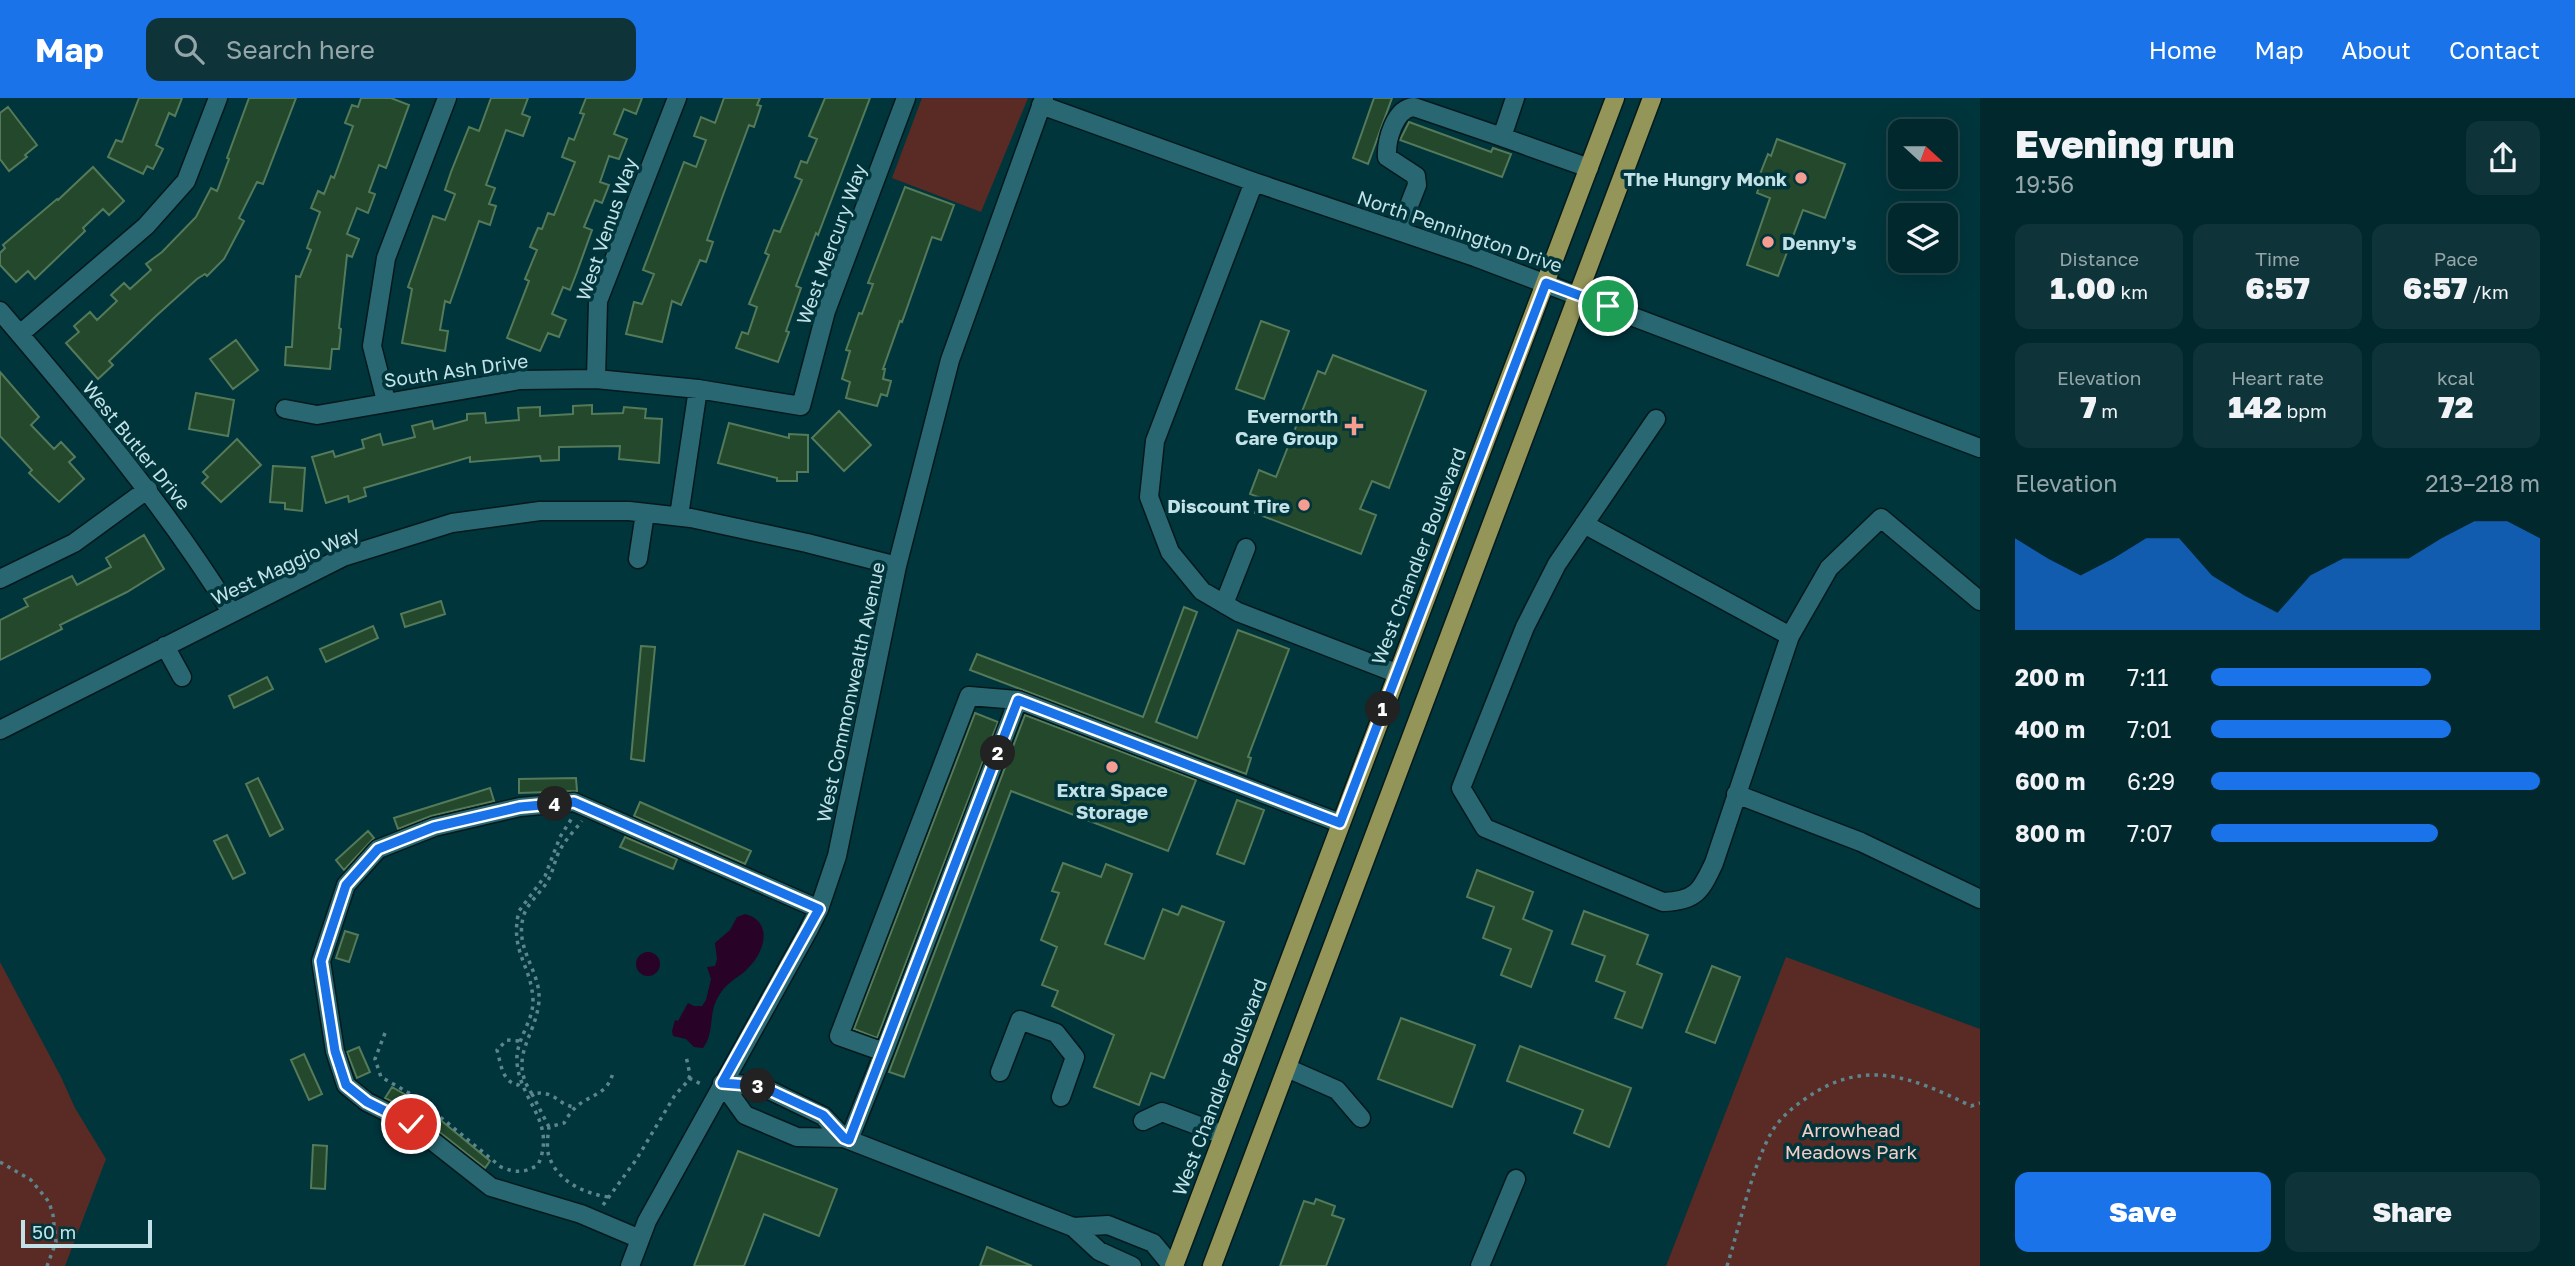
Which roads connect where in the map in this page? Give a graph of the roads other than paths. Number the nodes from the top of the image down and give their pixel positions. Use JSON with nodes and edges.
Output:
{"nodes":[{"id":1,"x":218,"y":98,"type":"edge"},
{"id":2,"x":447,"y":98,"type":"edge"},
{"id":3,"x":677,"y":98,"type":"edge"},
{"id":4,"x":906,"y":98,"type":"edge"},
{"id":5,"x":1515,"y":98,"type":"edge"},
{"id":6,"x":1615,"y":98,"type":"edge"},
{"id":7,"x":1653,"y":98,"type":"edge"},
{"id":8,"x":1043,"y":101,"type":"edge"},
{"id":9,"x":1502,"y":137,"type":"junction"},
{"id":10,"x":1589,"y":168,"type":"junction"},
{"id":11,"x":1254,"y":182,"type":"junction"},
{"id":12,"x":1399,"y":231,"type":"junction"},
{"id":13,"x":1546,"y":283,"type":"junction"},
{"id":14,"x":1580,"y":295,"type":"junction"},
{"id":15,"x":0,"y":311,"type":"edge"},
{"id":16,"x":20,"y":334,"type":"junction"},
{"id":17,"x":596,"y":379,"type":"junction"},
{"id":18,"x":698,"y":389,"type":"junction"},
{"id":19,"x":386,"y":401,"type":"junction"},
{"id":20,"x":801,"y":406,"type":"joint"},
{"id":21,"x":285,"y":409,"type":"dead end"},
{"id":22,"x":1656,"y":419,"type":"dead end"},
{"id":23,"x":1980,"y":448,"type":"edge"},
{"id":24,"x":148,"y":489,"type":"junction"},
{"id":25,"x":645,"y":513,"type":"junction"},
{"id":26,"x":679,"y":516,"type":"junction"},
{"id":27,"x":1584,"y":524,"type":"junction"},
{"id":28,"x":1246,"y":548,"type":"dead end"},
{"id":29,"x":638,"y":559,"type":"dead end"},
{"id":30,"x":898,"y":566,"type":"junction"},
{"id":31,"x":0,"y":579,"type":"edge"},
{"id":32,"x":1980,"y":601,"type":"edge"},
{"id":33,"x":1224,"y":604,"type":"junction"},
{"id":34,"x":231,"y":612,"type":"junction"},
{"id":35,"x":1790,"y":636,"type":"junction"},
{"id":36,"x":165,"y":646,"type":"junction"},
{"id":37,"x":1396,"y":673,"type":"junction"},
{"id":38,"x":182,"y":677,"type":"dead end"},
{"id":39,"x":1018,"y":700,"type":"junction"},
{"id":40,"x":0,"y":730,"type":"edge"},
{"id":41,"x":1736,"y":794,"type":"junction"},
{"id":42,"x":1340,"y":823,"type":"junction"},
{"id":43,"x":1980,"y":899,"type":"edge"},
{"id":44,"x":819,"y":909,"type":"junction"},
{"id":45,"x":884,"y":1052,"type":"junction"},
{"id":46,"x":1287,"y":1068,"type":"junction"},
{"id":47,"x":1000,"y":1072,"type":"dead end"},
{"id":48,"x":722,"y":1083,"type":"junction"},
{"id":49,"x":1061,"y":1097,"type":"dead end"},
{"id":50,"x":1361,"y":1118,"type":"dead end"},
{"id":51,"x":1143,"y":1121,"type":"dead end"},
{"id":52,"x":1223,"y":1135,"type":"junction"},
{"id":53,"x":846,"y":1139,"type":"junction"},
{"id":54,"x":1516,"y":1179,"type":"dead end"},
{"id":55,"x":1073,"y":1227,"type":"junction"},
{"id":56,"x":640,"y":1239,"type":"junction"},
{"id":57,"x":630,"y":1266,"type":"edge"},
{"id":58,"x":1132,"y":1266,"type":"edge"},
{"id":59,"x":1173,"y":1266,"type":"edge"},
{"id":60,"x":1212,"y":1266,"type":"edge"},
{"id":61,"x":1480,"y":1266,"type":"edge"}],
"edges":[{"from":1,"to":16,"type":"street"},
{"from":2,"to":19,"type":"street"},
{"from":3,"to":17,"type":"street","name":"West Venus Way"},
{"from":4,"to":20,"type":"street","name":"West Mercury Way"},
{"from":5,"to":9,"type":"street"},
{"from":6,"to":10,"type":"main road","name":"West Chandler Boulevard"},
{"from":7,"to":14,"type":"main road"},
{"from":8,"to":11,"type":"street","name":"North Pennington Drive"},
{"from":8,"to":30,"type":"street","name":"West Commonwealth Avenue"},
{"from":9,"to":10,"type":"street"},
{"from":9,"to":12,"type":"street"},
{"from":10,"to":13,"type":"main road","name":"West Chandler Boulevard"},
{"from":11,"to":12,"type":"street","name":"North Pennington Drive"},
{"from":11,"to":33,"type":"street"},
{"from":12,"to":13,"type":"street","name":"North Pennington Drive"},
{"from":13,"to":14,"type":"street","name":"North Pennington Drive"},
{"from":13,"to":37,"type":"main road","name":"West Chandler Boulevard"},
{"from":14,"to":23,"type":"street","name":"North Pennington Drive"},
{"from":14,"to":46,"type":"main road"},
{"from":15,"to":16,"type":"street","name":"West Butler Drive"},
{"from":16,"to":24,"type":"street","name":"West Butler Drive"},
{"from":17,"to":18,"type":"street","name":"South Ash Drive"},
{"from":17,"to":19,"type":"street","name":"South Ash Drive"},
{"from":18,"to":20,"type":"street","name":"South Ash Drive"},
{"from":18,"to":26,"type":"street"},
{"from":19,"to":21,"type":"street","name":"South Ash Drive"},
{"from":22,"to":27,"type":"street"},
{"from":24,"to":31,"type":"street"},
{"from":24,"to":34,"type":"street","name":"West Butler Drive"},
{"from":25,"to":26,"type":"street","name":"West Maggio Way"},
{"from":25,"to":29,"type":"street"},
{"from":25,"to":34,"type":"street","name":"West Maggio Way"},
{"from":26,"to":30,"type":"street","name":"West Maggio Way"},
{"from":27,"to":35,"type":"street"},
{"from":27,"to":41,"type":"street"},
{"from":28,"to":33,"type":"street"},
{"from":30,"to":44,"type":"street","name":"West Commonwealth Avenue"},
{"from":32,"to":35,"type":"street"},
{"from":33,"to":37,"type":"street"},
{"from":34,"to":36,"type":"street","name":"West Maggio Way"},
{"from":35,"to":41,"type":"street"},
{"from":36,"to":38,"type":"street"},
{"from":36,"to":40,"type":"street","name":"West Maggio Way"},
{"from":37,"to":42,"type":"main road","name":"West Chandler Boulevard"},
{"from":39,"to":42,"type":"street"},
{"from":39,"to":45,"type":"street"},
{"from":39,"to":45,"type":"street"},
{"from":41,"to":43,"type":"street"},
{"from":42,"to":52,"type":"main road","name":"West Chandler Boulevard"},
{"from":44,"to":48,"type":"street","name":"West Commonwealth Avenue"},
{"from":44,"to":56,"type":"street"},
{"from":45,"to":53,"type":"street"},
{"from":46,"to":50,"type":"street"},
{"from":46,"to":60,"type":"main road"},
{"from":47,"to":49,"type":"street"},
{"from":48,"to":53,"type":"street"},
{"from":48,"to":53,"type":"street"},
{"from":48,"to":56,"type":"street","name":"West Commonwealth Avenue"},
{"from":51,"to":52,"type":"street"},
{"from":52,"to":59,"type":"main road","name":"West Chandler Boulevard"},
{"from":53,"to":55,"type":"street"},
{"from":54,"to":61,"type":"street"},
{"from":55,"to":58,"type":"street"},
{"from":55,"to":59,"type":"street"},
{"from":56,"to":57,"type":"street","name":"West Commonwealth Avenue"}]}
